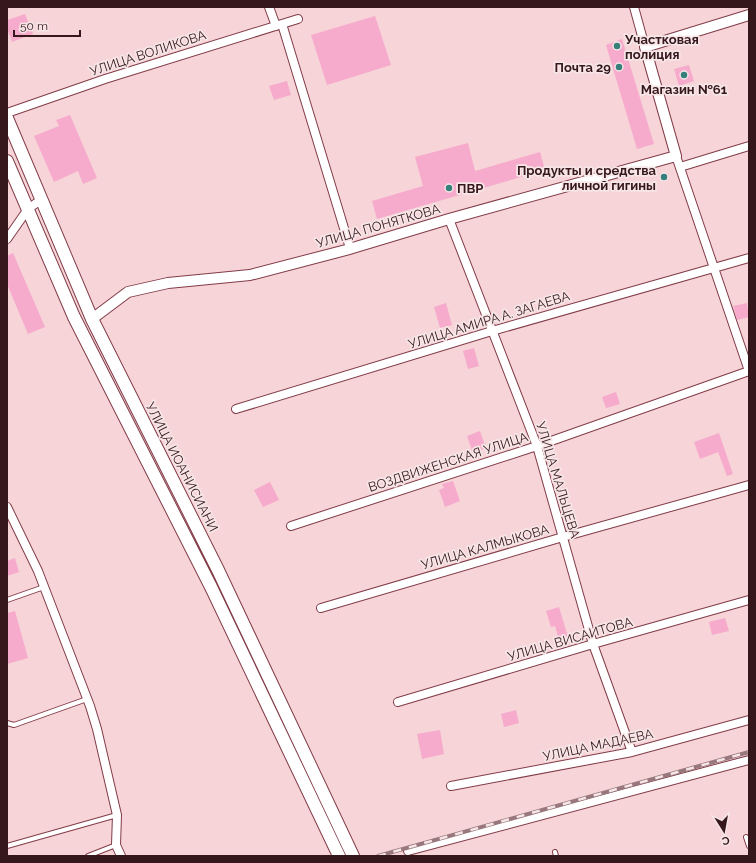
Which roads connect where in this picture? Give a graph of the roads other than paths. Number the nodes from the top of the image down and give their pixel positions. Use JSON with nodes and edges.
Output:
{"nodes":[{"id":1,"x":269,"y":7,"type":"edge"},
{"id":2,"x":634,"y":7,"type":"edge"},
{"id":3,"x":749,"y":15,"type":"edge"},
{"id":4,"x":298,"y":20,"type":"dead end"},
{"id":5,"x":279,"y":25,"type":"junction"},
{"id":6,"x":645,"y":47,"type":"junction"},
{"id":7,"x":7,"y":113,"type":"edge"},
{"id":8,"x":7,"y":118,"type":"edge"},
{"id":9,"x":749,"y":146,"type":"edge"},
{"id":10,"x":676,"y":156,"type":"junction"},
{"id":11,"x":7,"y":162,"type":"edge"},
{"id":12,"x":680,"y":167,"type":"junction"},
{"id":13,"x":11,"y":178,"type":"edge"},
{"id":14,"x":42,"y":199,"type":"junction"},
{"id":15,"x":28,"y":209,"type":"junction"},
{"id":16,"x":449,"y":219,"type":"junction"},
{"id":17,"x":7,"y":238,"type":"edge"},
{"id":18,"x":350,"y":248,"type":"junction"},
{"id":19,"x":749,"y":258,"type":"edge"},
{"id":20,"x":713,"y":267,"type":"junction"},
{"id":21,"x":74,"y":317,"type":"junction"},
{"id":22,"x":92,"y":319,"type":"junction"},
{"id":23,"x":492,"y":331,"type":"junction"},
{"id":24,"x":83,"y":336,"type":"junction"},
{"id":25,"x":749,"y":371,"type":"edge"},
{"id":26,"x":236,"y":409,"type":"dead end"},
{"id":27,"x":537,"y":446,"type":"junction"},
{"id":28,"x":749,"y":485,"type":"edge"},
{"id":29,"x":7,"y":507,"type":"edge"},
{"id":30,"x":291,"y":526,"type":"dead end"},
{"id":31,"x":563,"y":537,"type":"junction"},
{"id":32,"x":44,"y":587,"type":"junction"},
{"id":33,"x":7,"y":600,"type":"edge"},
{"id":34,"x":749,"y":600,"type":"edge"},
{"id":35,"x":321,"y":608,"type":"dead end"},
{"id":36,"x":594,"y":644,"type":"junction"},
{"id":37,"x":87,"y":699,"type":"junction"},
{"id":38,"x":398,"y":702,"type":"dead end"},
{"id":39,"x":749,"y":720,"type":"edge"},
{"id":40,"x":7,"y":723,"type":"edge"},
{"id":41,"x":632,"y":752,"type":"junction"},
{"id":42,"x":749,"y":760,"type":"edge"},
{"id":43,"x":451,"y":786,"type":"dead end"},
{"id":44,"x":117,"y":815,"type":"junction"},
{"id":45,"x":746,"y":837,"type":"dead end"},
{"id":46,"x":116,"y":845,"type":"junction"},
{"id":47,"x":7,"y":846,"type":"edge"},
{"id":48,"x":749,"y":846,"type":"edge"},
{"id":49,"x":408,"y":851,"type":"dead end"},
{"id":50,"x":88,"y":856,"type":"edge"},
{"id":51,"x":121,"y":856,"type":"edge"},
{"id":52,"x":339,"y":856,"type":"edge"},
{"id":53,"x":353,"y":856,"type":"edge"}],
"edges":[{"from":1,"to":5,"type":"street"},
{"from":2,"to":6,"type":"street"},
{"from":3,"to":6,"type":"street"},
{"from":4,"to":5,"type":"street","name":"УЛИЦА ВОЛИКОВА"},
{"from":5,"to":7,"type":"street","name":"УЛИЦА ВОЛИКОВА"},
{"from":5,"to":18,"type":"street"},
{"from":6,"to":10,"type":"street"},
{"from":8,"to":14,"type":"main road","name":"УЛИЦА ИОАНИСИАНИ"},
{"from":9,"to":12,"type":"street"},
{"from":10,"to":12,"type":"street"},
{"from":10,"to":16,"type":"street","name":"УЛИЦА ПОНЯТКОВА"},
{"from":11,"to":13,"type":"main road"},
{"from":12,"to":20,"type":"street"},
{"from":13,"to":15,"type":"main road"},
{"from":14,"to":15,"type":"street"},
{"from":14,"to":22,"type":"main road","name":"УЛИЦА ИОАНИСИАНИ"},
{"from":15,"to":17,"type":"street"},
{"from":15,"to":21,"type":"main road"},
{"from":16,"to":18,"type":"street","name":"УЛИЦА ПОНЯТКОВА"},
{"from":16,"to":23,"type":"street","name":"УЛИЦА МАЛЬЦЕВА"},
{"from":18,"to":22,"type":"street","name":"УЛИЦА ПОНЯТКОВА"},
{"from":19,"to":20,"type":"street","name":"УЛИЦА АМИРА А. ЗАГАЕВА"},
{"from":20,"to":23,"type":"street","name":"УЛИЦА АМИРА А. ЗАГАЕВА"},
{"from":20,"to":25,"type":"street"},
{"from":21,"to":22,"type":"main road"},
{"from":21,"to":24,"type":"main road"},
{"from":22,"to":24,"type":"main road"},
{"from":22,"to":53,"type":"main road","name":"УЛИЦА ИОАНИСИАНИ"},
{"from":23,"to":26,"type":"street","name":"УЛИЦА АМИРА А. ЗАГАЕВА"},
{"from":23,"to":27,"type":"street","name":"УЛИЦА МАЛЬЦЕВА"},
{"from":24,"to":52,"type":"main road"},
{"from":25,"to":27,"type":"street","name":"ВОЗДВИЖЕНСКАЯ УЛИЦА"},
{"from":27,"to":30,"type":"street","name":"ВОЗДВИЖЕНСКАЯ УЛИЦА"},
{"from":27,"to":31,"type":"street","name":"УЛИЦА МАЛЬЦЕВА"},
{"from":28,"to":31,"type":"street","name":"УЛИЦА КАЛМЫКОВА"},
{"from":29,"to":32,"type":"street"},
{"from":31,"to":35,"type":"street","name":"УЛИЦА КАЛМЫКОВА"},
{"from":31,"to":36,"type":"street","name":"УЛИЦА МАЛЬЦЕВА"},
{"from":32,"to":33,"type":"lane"},
{"from":32,"to":37,"type":"street"},
{"from":34,"to":36,"type":"street","name":"УЛИЦА ВИСАИТОВА"},
{"from":36,"to":38,"type":"street","name":"УЛИЦА ВИСАИТОВА"},
{"from":36,"to":41,"type":"street","name":"УЛИЦА МАЛЬЦЕВА"},
{"from":37,"to":40,"type":"lane"},
{"from":37,"to":44,"type":"street"},
{"from":39,"to":41,"type":"street","name":"УЛИЦА МАДАЕВА"},
{"from":41,"to":43,"type":"street","name":"УЛИЦА МАДАЕВА"},
{"from":42,"to":49,"type":"street"},
{"from":44,"to":46,"type":"street"},
{"from":44,"to":47,"type":"lane"},
{"from":45,"to":48,"type":"lane"},
{"from":46,"to":50,"type":"lane"},
{"from":46,"to":51,"type":"street"}]}
